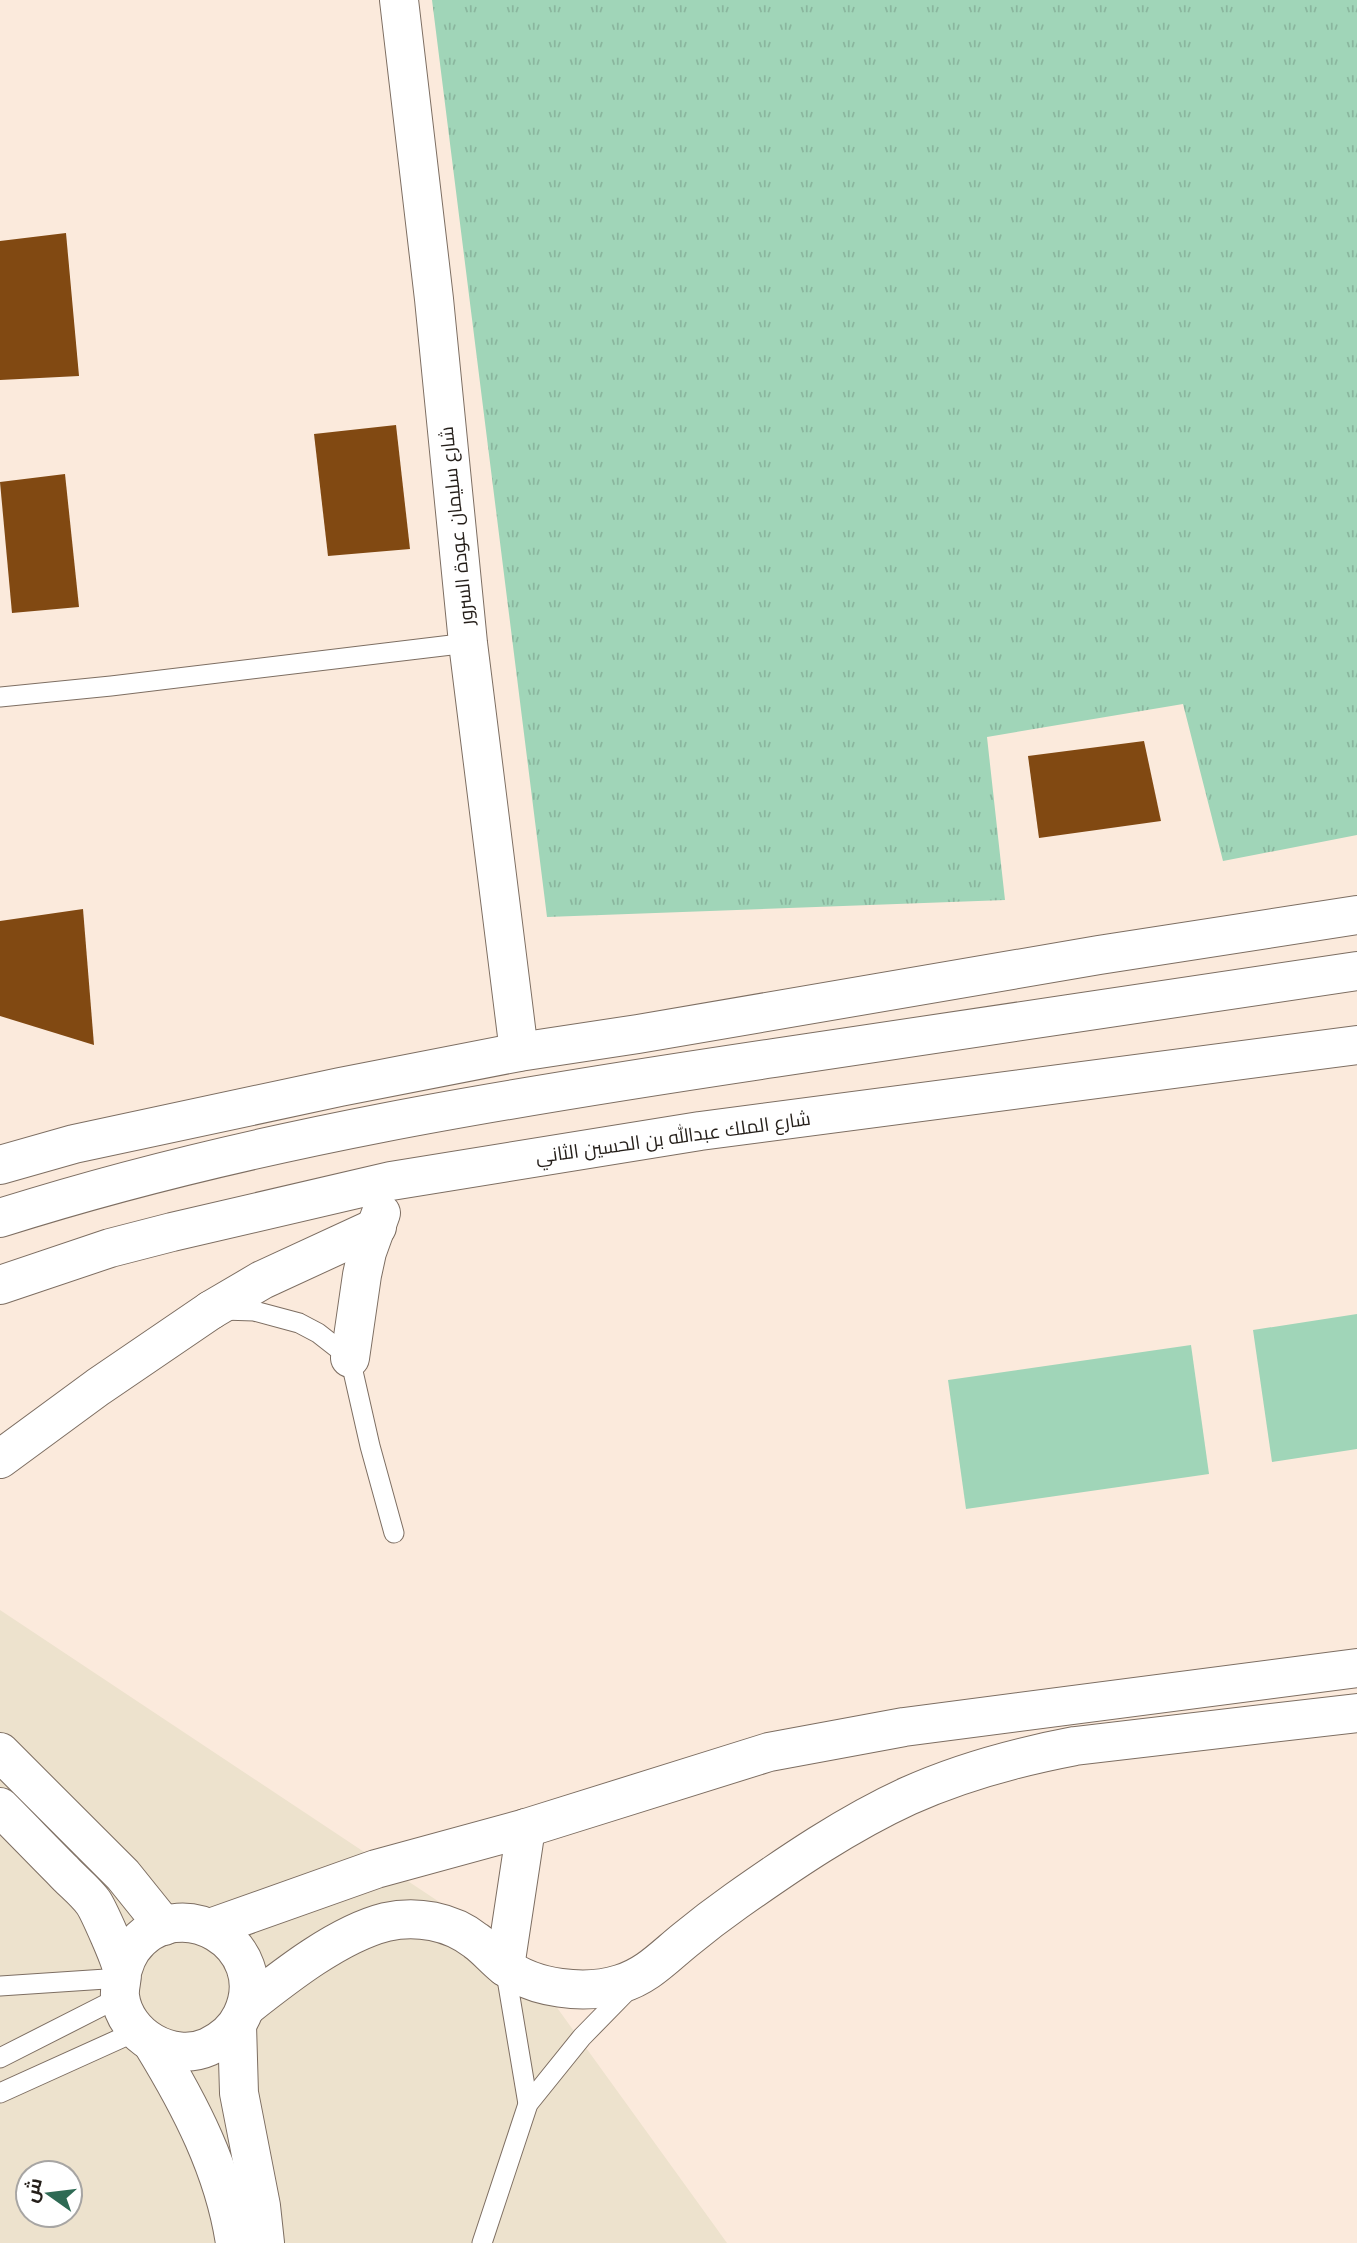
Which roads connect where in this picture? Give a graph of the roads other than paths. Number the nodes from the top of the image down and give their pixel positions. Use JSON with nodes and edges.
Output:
{"nodes":[{"id":1,"x":400,"y":0,"type":"edge"},
{"id":2,"x":468,"y":643,"type":"junction"},
{"id":3,"x":0,"y":697,"type":"edge"},
{"id":4,"x":1357,"y":915,"type":"edge"},
{"id":5,"x":1357,"y":971,"type":"edge"},
{"id":6,"x":1357,"y":1045,"type":"edge"},
{"id":7,"x":519,"y":1052,"type":"junction"},
{"id":8,"x":0,"y":1165,"type":"edge"},
{"id":9,"x":391,"y":1181,"type":"junction"},
{"id":10,"x":0,"y":1218,"type":"edge"},
{"id":11,"x":377,"y":1227,"type":"junction"},
{"id":12,"x":0,"y":1286,"type":"edge"},
{"id":13,"x":211,"y":1310,"type":"junction"},
{"id":14,"x":350,"y":1358,"type":"junction"},
{"id":15,"x":0,"y":1460,"type":"edge"},
{"id":16,"x":394,"y":1533,"type":"dead end"},
{"id":17,"x":1357,"y":1668,"type":"edge"},
{"id":18,"x":1357,"y":1713,"type":"edge"},
{"id":19,"x":0,"y":1752,"type":"edge"},
{"id":20,"x":0,"y":1807,"type":"edge"},
{"id":21,"x":526,"y":1828,"type":"junction"},
{"id":22,"x":164,"y":1926,"type":"junction"},
{"id":23,"x":210,"y":1928,"type":"junction"},
{"id":24,"x":505,"y":1967,"type":"junction"},
{"id":25,"x":643,"y":1976,"type":"junction"},
{"id":26,"x":121,"y":1981,"type":"junction"},
{"id":27,"x":0,"y":1986,"type":"edge"},
{"id":28,"x":241,"y":2016,"type":"junction"},
{"id":29,"x":144,"y":2037,"type":"junction"},
{"id":30,"x":0,"y":2057,"type":"edge"},
{"id":31,"x":0,"y":2094,"type":"edge"},
{"id":32,"x":528,"y":2104,"type":"junction"},
{"id":33,"x":235,"y":2243,"type":"edge"},
{"id":34,"x":265,"y":2243,"type":"edge"},
{"id":35,"x":482,"y":2243,"type":"edge"}],
"edges":[{"from":1,"to":2,"type":"main road","name":"شارع سليمان عودة السرور"},
{"from":2,"to":3,"type":"lane"},
{"from":2,"to":7,"type":"main road","name":"شارع سليمان عودة السرور"},
{"from":4,"to":7,"type":"main road"},
{"from":5,"to":10,"type":"main road"},
{"from":6,"to":9,"type":"main road","name":"شارع الملك عبدالله بن الحسين الثاني"},
{"from":7,"to":8,"type":"main road"},
{"from":9,"to":11,"type":"main road"},
{"from":9,"to":12,"type":"main road","name":"شارع الملك عبدالله بن الحسين الثاني"},
{"from":11,"to":13,"type":"main road"},
{"from":11,"to":14,"type":"main road"},
{"from":13,"to":14,"type":"lane"},
{"from":13,"to":15,"type":"main road"},
{"from":14,"to":16,"type":"lane"},
{"from":17,"to":21,"type":"main road"},
{"from":18,"to":25,"type":"main road"},
{"from":19,"to":22,"type":"main road"},
{"from":20,"to":26,"type":"main road"},
{"from":21,"to":23,"type":"main road"},
{"from":21,"to":24,"type":"main road"},
{"from":22,"to":23,"type":"main road"},
{"from":22,"to":26,"type":"main road"},
{"from":23,"to":28,"type":"main road"},
{"from":24,"to":25,"type":"main road"},
{"from":24,"to":28,"type":"main road"},
{"from":24,"to":32,"type":"lane"},
{"from":25,"to":32,"type":"lane"},
{"from":26,"to":27,"type":"lane"},
{"from":26,"to":29,"type":"main road"},
{"from":26,"to":30,"type":"lane"},
{"from":28,"to":29,"type":"main road"},
{"from":28,"to":34,"type":"main road"},
{"from":29,"to":31,"type":"lane"},
{"from":29,"to":33,"type":"main road"},
{"from":32,"to":35,"type":"lane"}]}
